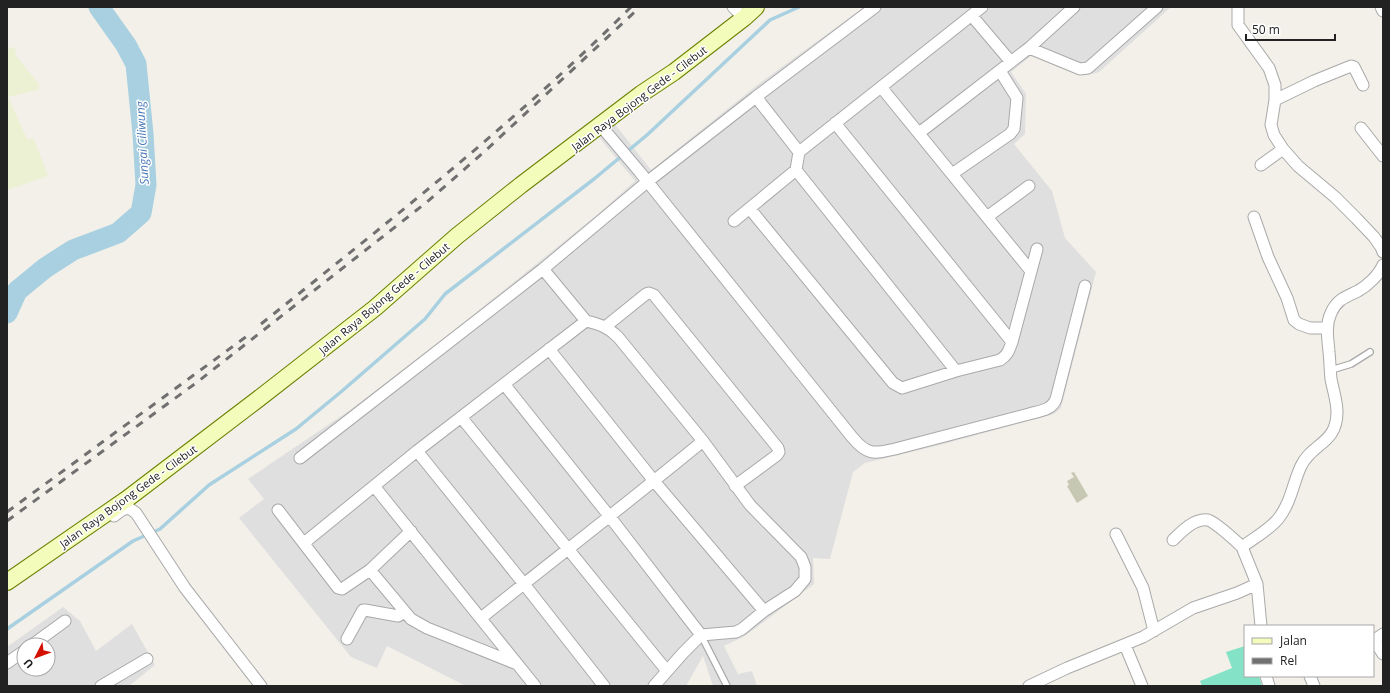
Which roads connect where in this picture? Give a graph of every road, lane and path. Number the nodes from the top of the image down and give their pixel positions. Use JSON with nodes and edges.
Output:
{"nodes":[{"id":1,"x":756,"y":7,"type":"edge"},
{"id":2,"x":876,"y":7,"type":"edge"},
{"id":3,"x":982,"y":7,"type":"edge"},
{"id":4,"x":1074,"y":7,"type":"edge"},
{"id":5,"x":1157,"y":7,"type":"edge"},
{"id":6,"x":1238,"y":7,"type":"edge"},
{"id":7,"x":1381,"y":7,"type":"edge"},
{"id":8,"x":1383,"y":11,"type":"edge"},
{"id":9,"x":738,"y":12,"type":"edge"},
{"id":10,"x":972,"y":16,"type":"junction"},
{"id":11,"x":1029,"y":48,"type":"junction"},
{"id":12,"x":1011,"y":62,"type":"junction"},
{"id":13,"x":1000,"y":70,"type":"junction"},
{"id":14,"x":1363,"y":84,"type":"dead end"},
{"id":15,"x":881,"y":87,"type":"junction"},
{"id":16,"x":756,"y":97,"type":"junction"},
{"id":17,"x":1275,"y":100,"type":"junction"},
{"id":18,"x":835,"y":123,"type":"junction"},
{"id":19,"x":601,"y":126,"type":"junction"},
{"id":20,"x":1361,"y":128,"type":"dead end"},
{"id":21,"x":919,"y":133,"type":"junction"},
{"id":22,"x":1283,"y":149,"type":"junction"},
{"id":23,"x":799,"y":152,"type":"junction"},
{"id":24,"x":1383,"y":156,"type":"edge"},
{"id":25,"x":1261,"y":165,"type":"dead end"},
{"id":26,"x":796,"y":170,"type":"junction"},
{"id":27,"x":952,"y":174,"type":"junction"},
{"id":28,"x":647,"y":182,"type":"junction"},
{"id":29,"x":1029,"y":186,"type":"dead end"},
{"id":30,"x":750,"y":209,"type":"junction"},
{"id":31,"x":987,"y":217,"type":"junction"},
{"id":32,"x":1254,"y":217,"type":"dead end"},
{"id":33,"x":734,"y":221,"type":"dead end"},
{"id":34,"x":1037,"y":249,"type":"dead end"},
{"id":35,"x":1382,"y":249,"type":"edge"},
{"id":36,"x":1383,"y":265,"type":"edge"},
{"id":37,"x":543,"y":269,"type":"junction"},
{"id":38,"x":1030,"y":270,"type":"junction"},
{"id":39,"x":1085,"y":286,"type":"dead end"},
{"id":40,"x":586,"y":321,"type":"junction"},
{"id":41,"x":605,"y":327,"type":"junction"},
{"id":42,"x":1327,"y":328,"type":"junction"},
{"id":43,"x":1012,"y":342,"type":"junction"},
{"id":44,"x":549,"y":349,"type":"junction"},
{"id":45,"x":1370,"y":352,"type":"dead end"},
{"id":46,"x":1331,"y":370,"type":"junction"},
{"id":47,"x":956,"y":371,"type":"junction"},
{"id":48,"x":504,"y":384,"type":"junction"},
{"id":49,"x":461,"y":417,"type":"junction"},
{"id":50,"x":703,"y":441,"type":"junction"},
{"id":51,"x":417,"y":451,"type":"junction"},
{"id":52,"x":300,"y":458,"type":"dead end"},
{"id":53,"x":654,"y":481,"type":"junction"},
{"id":54,"x":150,"y":482,"type":"junction"},
{"id":55,"x":374,"y":486,"type":"junction"},
{"id":56,"x":735,"y":486,"type":"junction"},
{"id":57,"x":278,"y":510,"type":"dead end"},
{"id":58,"x":134,"y":512,"type":"junction"},
{"id":59,"x":610,"y":516,"type":"junction"},
{"id":60,"x":83,"y":530,"type":"junction"},
{"id":61,"x":411,"y":531,"type":"junction"},
{"id":62,"x":1116,"y":534,"type":"dead end"},
{"id":63,"x":1173,"y":540,"type":"dead end"},
{"id":64,"x":304,"y":543,"type":"junction"},
{"id":65,"x":1242,"y":547,"type":"junction"},
{"id":66,"x":568,"y":548,"type":"junction"},
{"id":67,"x":370,"y":570,"type":"junction"},
{"id":68,"x":7,"y":582,"type":"edge"},
{"id":69,"x":524,"y":584,"type":"junction"},
{"id":70,"x":1257,"y":584,"type":"junction"},
{"id":71,"x":764,"y":611,"type":"junction"},
{"id":72,"x":405,"y":612,"type":"junction"},
{"id":73,"x":481,"y":618,"type":"junction"},
{"id":74,"x":65,"y":621,"type":"dead end"},
{"id":75,"x":1261,"y":625,"type":"edge"},
{"id":76,"x":1154,"y":631,"type":"junction"},
{"id":77,"x":700,"y":635,"type":"junction"},
{"id":78,"x":43,"y":637,"type":"edge"},
{"id":79,"x":1377,"y":638,"type":"edge"},
{"id":80,"x":347,"y":639,"type":"dead end"},
{"id":81,"x":1125,"y":645,"type":"junction"},
{"id":82,"x":1383,"y":654,"type":"edge"},
{"id":83,"x":16,"y":657,"type":"edge"},
{"id":84,"x":147,"y":659,"type":"dead end"},
{"id":85,"x":7,"y":663,"type":"edge"},
{"id":86,"x":518,"y":664,"type":"junction"},
{"id":87,"x":667,"y":671,"type":"junction"},
{"id":88,"x":101,"y":686,"type":"edge"},
{"id":89,"x":261,"y":686,"type":"edge"},
{"id":90,"x":535,"y":686,"type":"edge"},
{"id":91,"x":604,"y":686,"type":"edge"},
{"id":92,"x":654,"y":686,"type":"edge"},
{"id":93,"x":727,"y":686,"type":"edge"},
{"id":94,"x":1029,"y":686,"type":"edge"},
{"id":95,"x":1142,"y":686,"type":"edge"}],
"edges":[{"from":1,"to":9,"type":"main road","name":"Jalan Raya Bojong Gede - Cilebut"},
{"from":2,"to":16,"type":"street"},
{"from":3,"to":10,"type":"street"},
{"from":4,"to":11,"type":"street"},
{"from":5,"to":11,"type":"street"},
{"from":6,"to":17,"type":"street"},
{"from":7,"to":8,"type":"street"},
{"from":9,"to":19,"type":"main road","name":"Jalan Raya Bojong Gede - Cilebut"},
{"from":10,"to":12,"type":"street"},
{"from":10,"to":15,"type":"street"},
{"from":11,"to":12,"type":"street"},
{"from":12,"to":13,"type":"street"},
{"from":13,"to":21,"type":"street"},
{"from":13,"to":27,"type":"street"},
{"from":14,"to":17,"type":"street"},
{"from":15,"to":18,"type":"street"},
{"from":15,"to":21,"type":"street"},
{"from":16,"to":23,"type":"street"},
{"from":16,"to":28,"type":"street"},
{"from":17,"to":22,"type":"street"},
{"from":18,"to":23,"type":"street"},
{"from":18,"to":43,"type":"street"},
{"from":19,"to":28,"type":"street"},
{"from":19,"to":54,"type":"main road","name":"Jalan Raya Bojong Gede - Cilebut"},
{"from":20,"to":24,"type":"street"},
{"from":21,"to":27,"type":"street"},
{"from":22,"to":25,"type":"street"},
{"from":22,"to":35,"type":"street"},
{"from":23,"to":26,"type":"street"},
{"from":26,"to":30,"type":"street"},
{"from":26,"to":47,"type":"street"},
{"from":27,"to":31,"type":"street"},
{"from":28,"to":37,"type":"street"},
{"from":28,"to":39,"type":"street"},
{"from":29,"to":31,"type":"street"},
{"from":30,"to":33,"type":"street"},
{"from":30,"to":47,"type":"street"},
{"from":31,"to":38,"type":"street"},
{"from":32,"to":42,"type":"street"},
{"from":34,"to":38,"type":"street"},
{"from":36,"to":42,"type":"street"},
{"from":37,"to":40,"type":"street"},
{"from":37,"to":52,"type":"street"},
{"from":38,"to":43,"type":"street"},
{"from":40,"to":41,"type":"street"},
{"from":40,"to":44,"type":"street"},
{"from":41,"to":50,"type":"street"},
{"from":41,"to":56,"type":"street"},
{"from":42,"to":46,"type":"street"},
{"from":43,"to":47,"type":"street"},
{"from":44,"to":48,"type":"street"},
{"from":44,"to":53,"type":"street"},
{"from":45,"to":46,"type":"lane"},
{"from":46,"to":65,"type":"street"},
{"from":48,"to":49,"type":"street"},
{"from":48,"to":59,"type":"street"},
{"from":49,"to":51,"type":"street"},
{"from":49,"to":66,"type":"street"},
{"from":50,"to":53,"type":"street"},
{"from":50,"to":56,"type":"street"},
{"from":51,"to":55,"type":"street"},
{"from":51,"to":69,"type":"street"},
{"from":53,"to":59,"type":"street"},
{"from":53,"to":71,"type":"street"},
{"from":54,"to":58,"type":"street"},
{"from":54,"to":60,"type":"main road","name":"Jalan Raya Bojong Gede - Cilebut"},
{"from":55,"to":61,"type":"street"},
{"from":55,"to":64,"type":"street"},
{"from":56,"to":71,"type":"street"},
{"from":57,"to":64,"type":"street"},
{"from":58,"to":60,"type":"street"},
{"from":58,"to":89,"type":"street"},
{"from":59,"to":66,"type":"street"},
{"from":59,"to":77,"type":"street"},
{"from":60,"to":68,"type":"main road","name":"Jalan Raya Bojong Gede - Cilebut"},
{"from":61,"to":67,"type":"street"},
{"from":61,"to":73,"type":"street"},
{"from":62,"to":76,"type":"street"},
{"from":63,"to":65,"type":"street"},
{"from":64,"to":67,"type":"street"},
{"from":65,"to":70,"type":"street"},
{"from":66,"to":69,"type":"street"},
{"from":66,"to":87,"type":"street"},
{"from":67,"to":72,"type":"street"},
{"from":69,"to":73,"type":"street"},
{"from":69,"to":91,"type":"street"},
{"from":70,"to":75,"type":"street"},
{"from":70,"to":76,"type":"street"},
{"from":71,"to":77,"type":"street"},
{"from":72,"to":80,"type":"street"},
{"from":72,"to":86,"type":"street"},
{"from":73,"to":86,"type":"street"},
{"from":74,"to":78,"type":"street"},
{"from":76,"to":81,"type":"street"},
{"from":77,"to":87,"type":"street"},
{"from":77,"to":93,"type":"lane"},
{"from":79,"to":82,"type":"street"},
{"from":81,"to":94,"type":"street"},
{"from":81,"to":95,"type":"street"},
{"from":83,"to":85,"type":"street"},
{"from":84,"to":88,"type":"street"},
{"from":86,"to":90,"type":"street"},
{"from":87,"to":92,"type":"street"}]}
